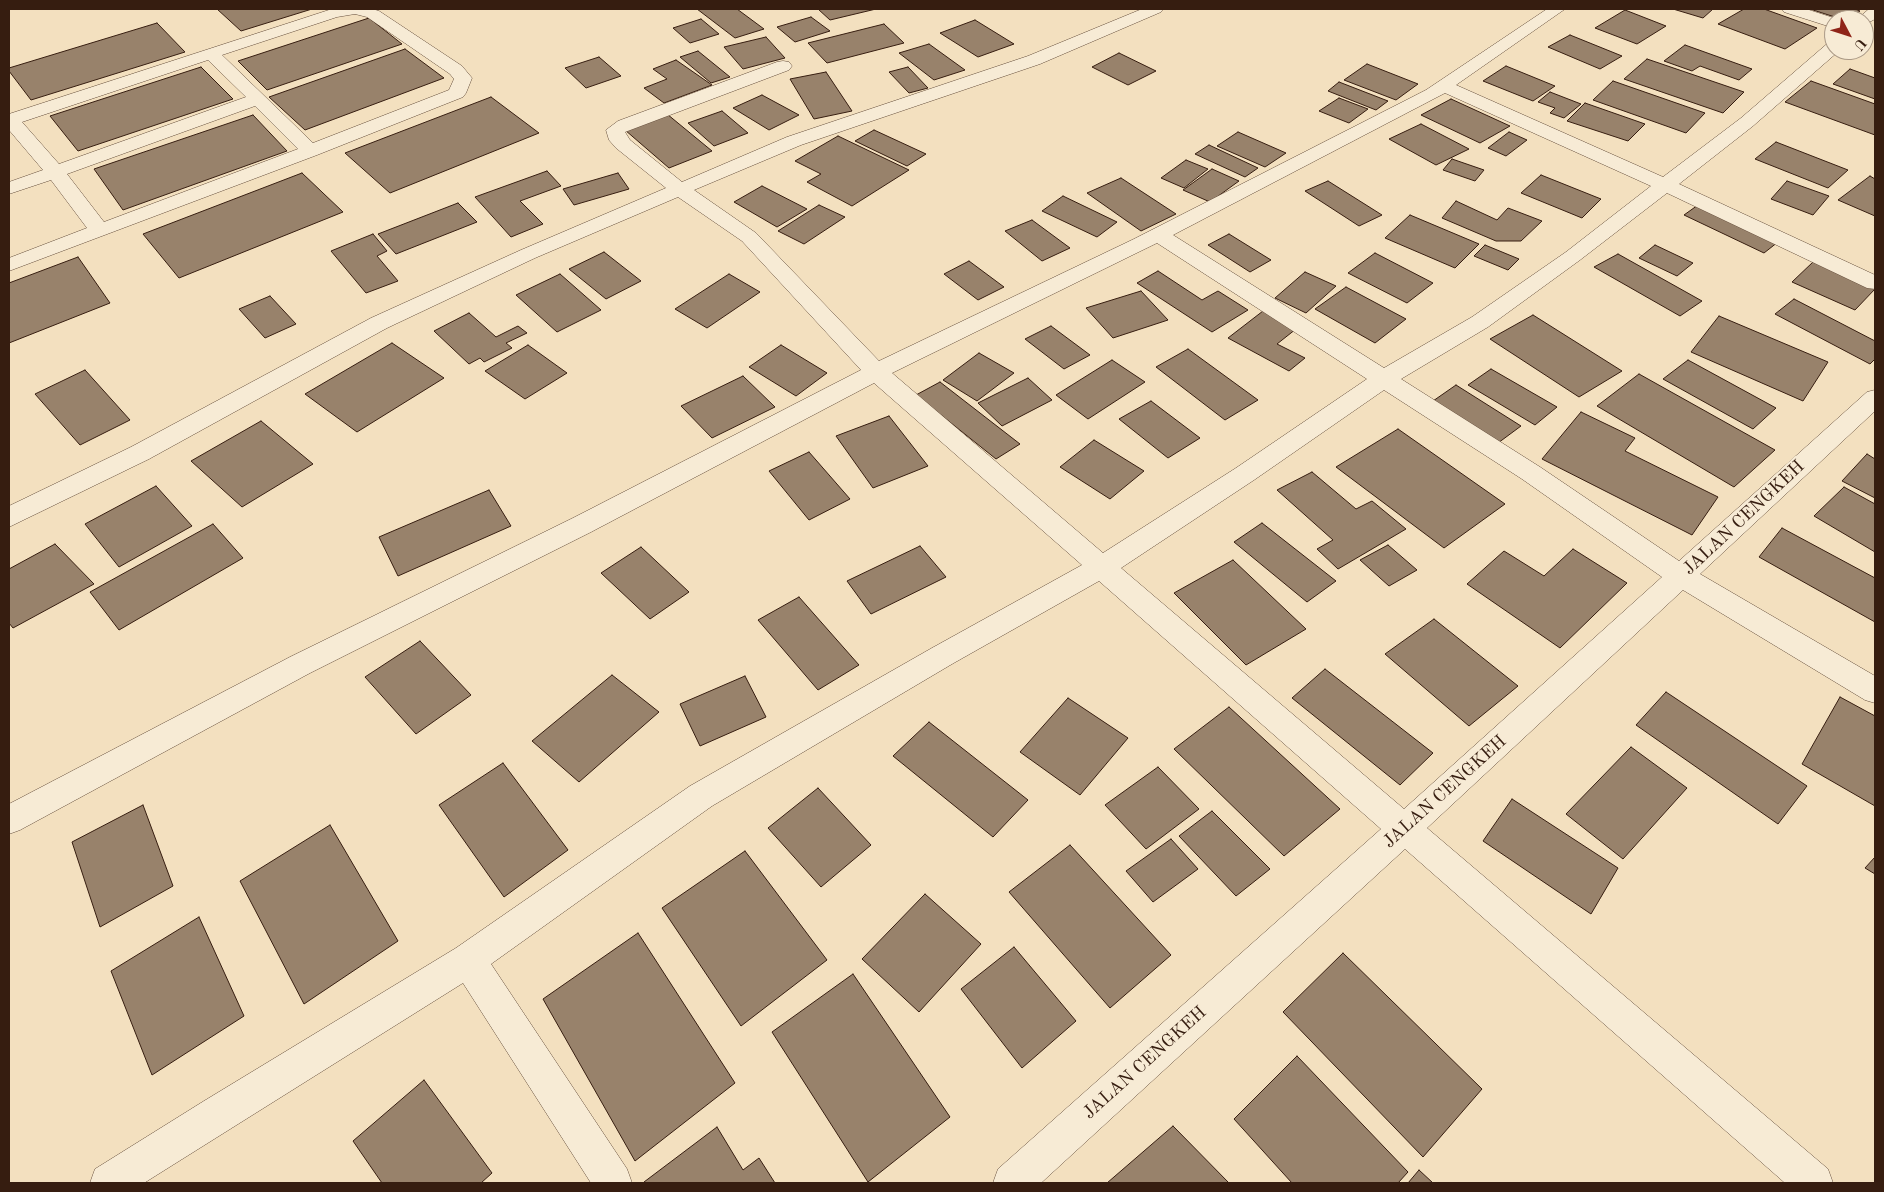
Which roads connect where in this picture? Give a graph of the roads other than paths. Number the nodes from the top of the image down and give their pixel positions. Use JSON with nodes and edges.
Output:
{"nodes":[{"id":1,"x":1155,"y":9,"type":"edge"},
{"id":2,"x":1557,"y":9,"type":"edge"},
{"id":3,"x":1790,"y":9,"type":"edge"},
{"id":4,"x":1824,"y":20,"type":"edge"},
{"id":5,"x":211,"y":54,"type":"junction"},
{"id":6,"x":1824,"y":56,"type":"edge"},
{"id":7,"x":783,"y":66,"type":"dead end"},
{"id":8,"x":1443,"y":86,"type":"junction"},
{"id":9,"x":258,"y":99,"type":"junction"},
{"id":10,"x":9,"y":120,"type":"edge"},
{"id":11,"x":310,"y":151,"type":"junction"},
{"id":12,"x":55,"y":172,"type":"junction"},
{"id":13,"x":1665,"y":185,"type":"junction"},
{"id":14,"x":9,"y":188,"type":"edge"},
{"id":15,"x":679,"y":189,"type":"junction"},
{"id":16,"x":100,"y":230,"type":"junction"},
{"id":17,"x":1157,"y":234,"type":"junction"},
{"id":18,"x":9,"y":265,"type":"edge"},
{"id":19,"x":1875,"y":283,"type":"edge"},
{"id":20,"x":876,"y":372,"type":"junction"},
{"id":21,"x":1384,"y":379,"type":"junction"},
{"id":22,"x":1875,"y":398,"type":"edge"},
{"id":23,"x":9,"y":517,"type":"edge"},
{"id":24,"x":1103,"y":566,"type":"junction"},
{"id":25,"x":1681,"y":576,"type":"junction"},
{"id":26,"x":1875,"y":691,"type":"edge"},
{"id":27,"x":9,"y":820,"type":"edge"},
{"id":28,"x":1404,"y":829,"type":"junction"},
{"id":29,"x":468,"y":960,"type":"junction"},
{"id":30,"x":109,"y":1183,"type":"edge"},
{"id":31,"x":613,"y":1183,"type":"edge"},
{"id":32,"x":1012,"y":1183,"type":"edge"},
{"id":33,"x":1814,"y":1183,"type":"edge"}],
"edges":[{"from":1,"to":15,"type":"street"},
{"from":2,"to":8,"type":"street"},
{"from":3,"to":4,"type":"street"},
{"from":5,"to":9,"type":"street"},
{"from":5,"to":10,"type":"street"},
{"from":5,"to":11,"type":"street"},
{"from":6,"to":13,"type":"street"},
{"from":7,"to":15,"type":"street"},
{"from":8,"to":13,"type":"street"},
{"from":8,"to":17,"type":"street"},
{"from":9,"to":11,"type":"street"},
{"from":9,"to":12,"type":"street"},
{"from":10,"to":12,"type":"street"},
{"from":11,"to":16,"type":"street"},
{"from":12,"to":14,"type":"street"},
{"from":12,"to":16,"type":"street"},
{"from":13,"to":19,"type":"street"},
{"from":13,"to":21,"type":"street"},
{"from":15,"to":20,"type":"street"},
{"from":15,"to":23,"type":"street"},
{"from":16,"to":18,"type":"street"},
{"from":17,"to":20,"type":"street"},
{"from":17,"to":21,"type":"street"},
{"from":20,"to":24,"type":"street"},
{"from":20,"to":27,"type":"street"},
{"from":21,"to":24,"type":"street"},
{"from":21,"to":25,"type":"street"},
{"from":22,"to":25,"type":"street","name":"JALAN CENGKEH"},
{"from":24,"to":28,"type":"street"},
{"from":24,"to":29,"type":"street"},
{"from":25,"to":26,"type":"street"},
{"from":25,"to":28,"type":"street","name":"JALAN CENGKEH"},
{"from":28,"to":32,"type":"street","name":"JALAN CENGKEH"},
{"from":28,"to":33,"type":"street"},
{"from":29,"to":30,"type":"street"},
{"from":29,"to":31,"type":"street"}]}
